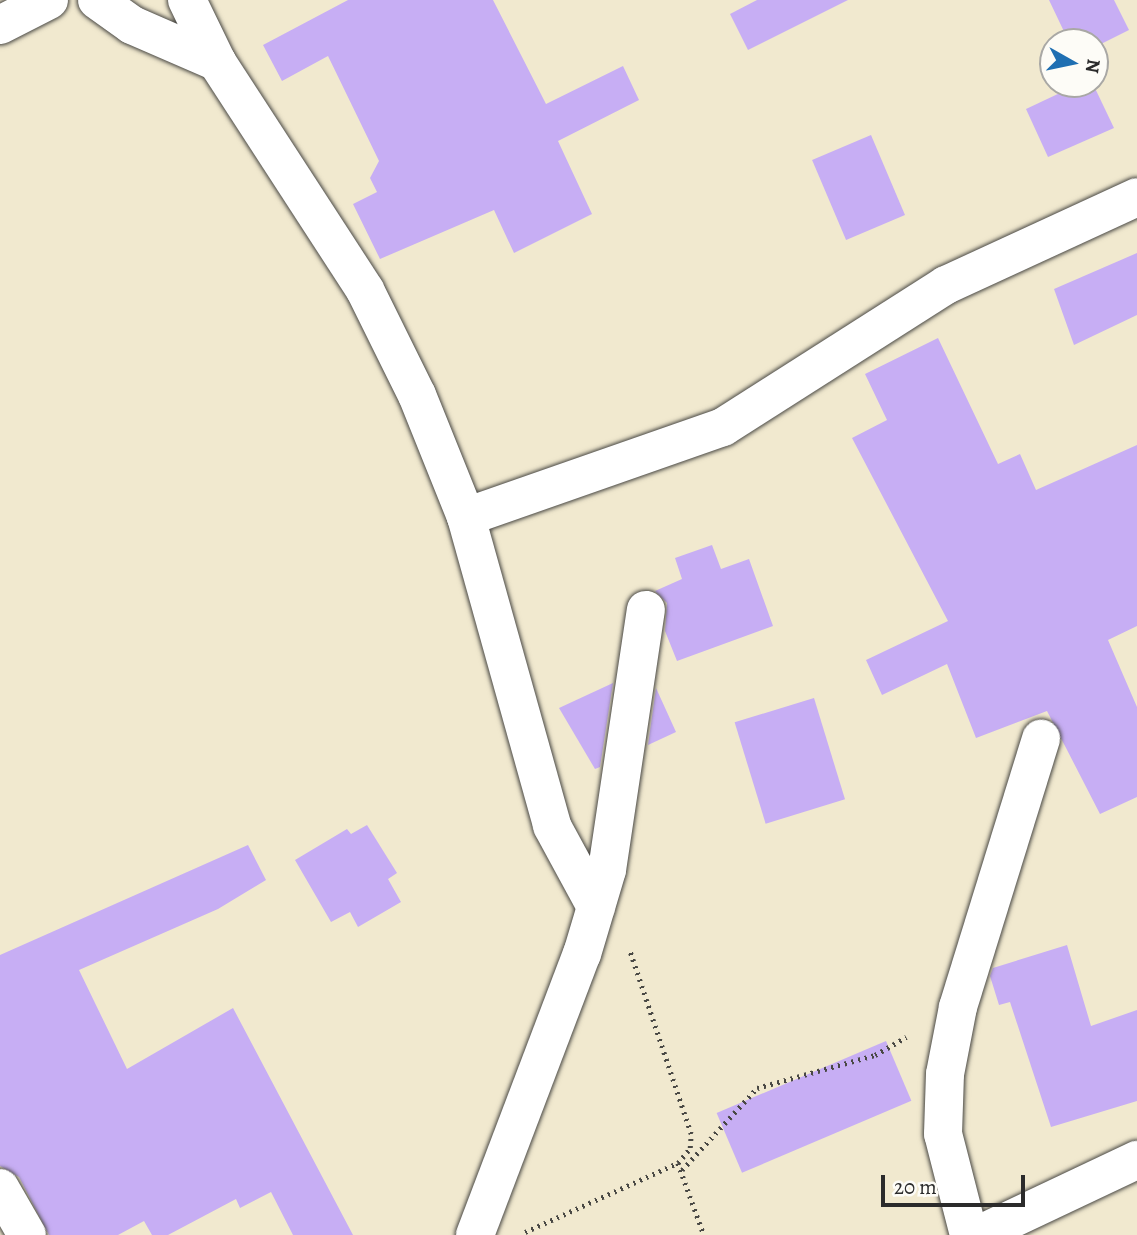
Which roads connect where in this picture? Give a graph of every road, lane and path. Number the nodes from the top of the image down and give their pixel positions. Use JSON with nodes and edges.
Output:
{"nodes":[{"id":1,"x":49,"y":0,"type":"edge"},
{"id":2,"x":97,"y":0,"type":"edge"},
{"id":3,"x":187,"y":0,"type":"edge"},
{"id":4,"x":0,"y":25,"type":"edge"},
{"id":5,"x":217,"y":62,"type":"junction"},
{"id":6,"x":1137,"y":197,"type":"edge"},
{"id":7,"x":466,"y":517,"type":"junction"},
{"id":8,"x":646,"y":610,"type":"dead end"},
{"id":9,"x":1041,"y":739,"type":"dead end"},
{"id":10,"x":596,"y":907,"type":"junction"},
{"id":11,"x":628,"y":944,"type":"dead end"},
{"id":12,"x":958,"y":1007,"type":"junction"},
{"id":13,"x":1137,"y":1160,"type":"edge"},
{"id":14,"x":678,"y":1163,"type":"junction"},
{"id":15,"x":682,"y":1170,"type":"junction"},
{"id":16,"x":0,"y":1188,"type":"edge"},
{"id":17,"x":27,"y":1235,"type":"edge"},
{"id":18,"x":475,"y":1235,"type":"edge"},
{"id":19,"x":518,"y":1235,"type":"edge"},
{"id":20,"x":704,"y":1235,"type":"edge"},
{"id":21,"x":969,"y":1235,"type":"edge"},
{"id":22,"x":978,"y":1235,"type":"edge"}],
"edges":[{"from":1,"to":4,"type":"street"},
{"from":2,"to":5,"type":"street"},
{"from":3,"to":5,"type":"street"},
{"from":5,"to":7,"type":"street"},
{"from":6,"to":7,"type":"street"},
{"from":7,"to":10,"type":"street"},
{"from":8,"to":10,"type":"street"},
{"from":9,"to":12,"type":"street"},
{"from":10,"to":18,"type":"street"},
{"from":11,"to":14,"type":"path"},
{"from":12,"to":15,"type":"path"},
{"from":12,"to":21,"type":"street"},
{"from":13,"to":22,"type":"street"},
{"from":14,"to":15,"type":"path"},
{"from":14,"to":19,"type":"path"},
{"from":15,"to":20,"type":"path"},
{"from":16,"to":17,"type":"street"}]}
